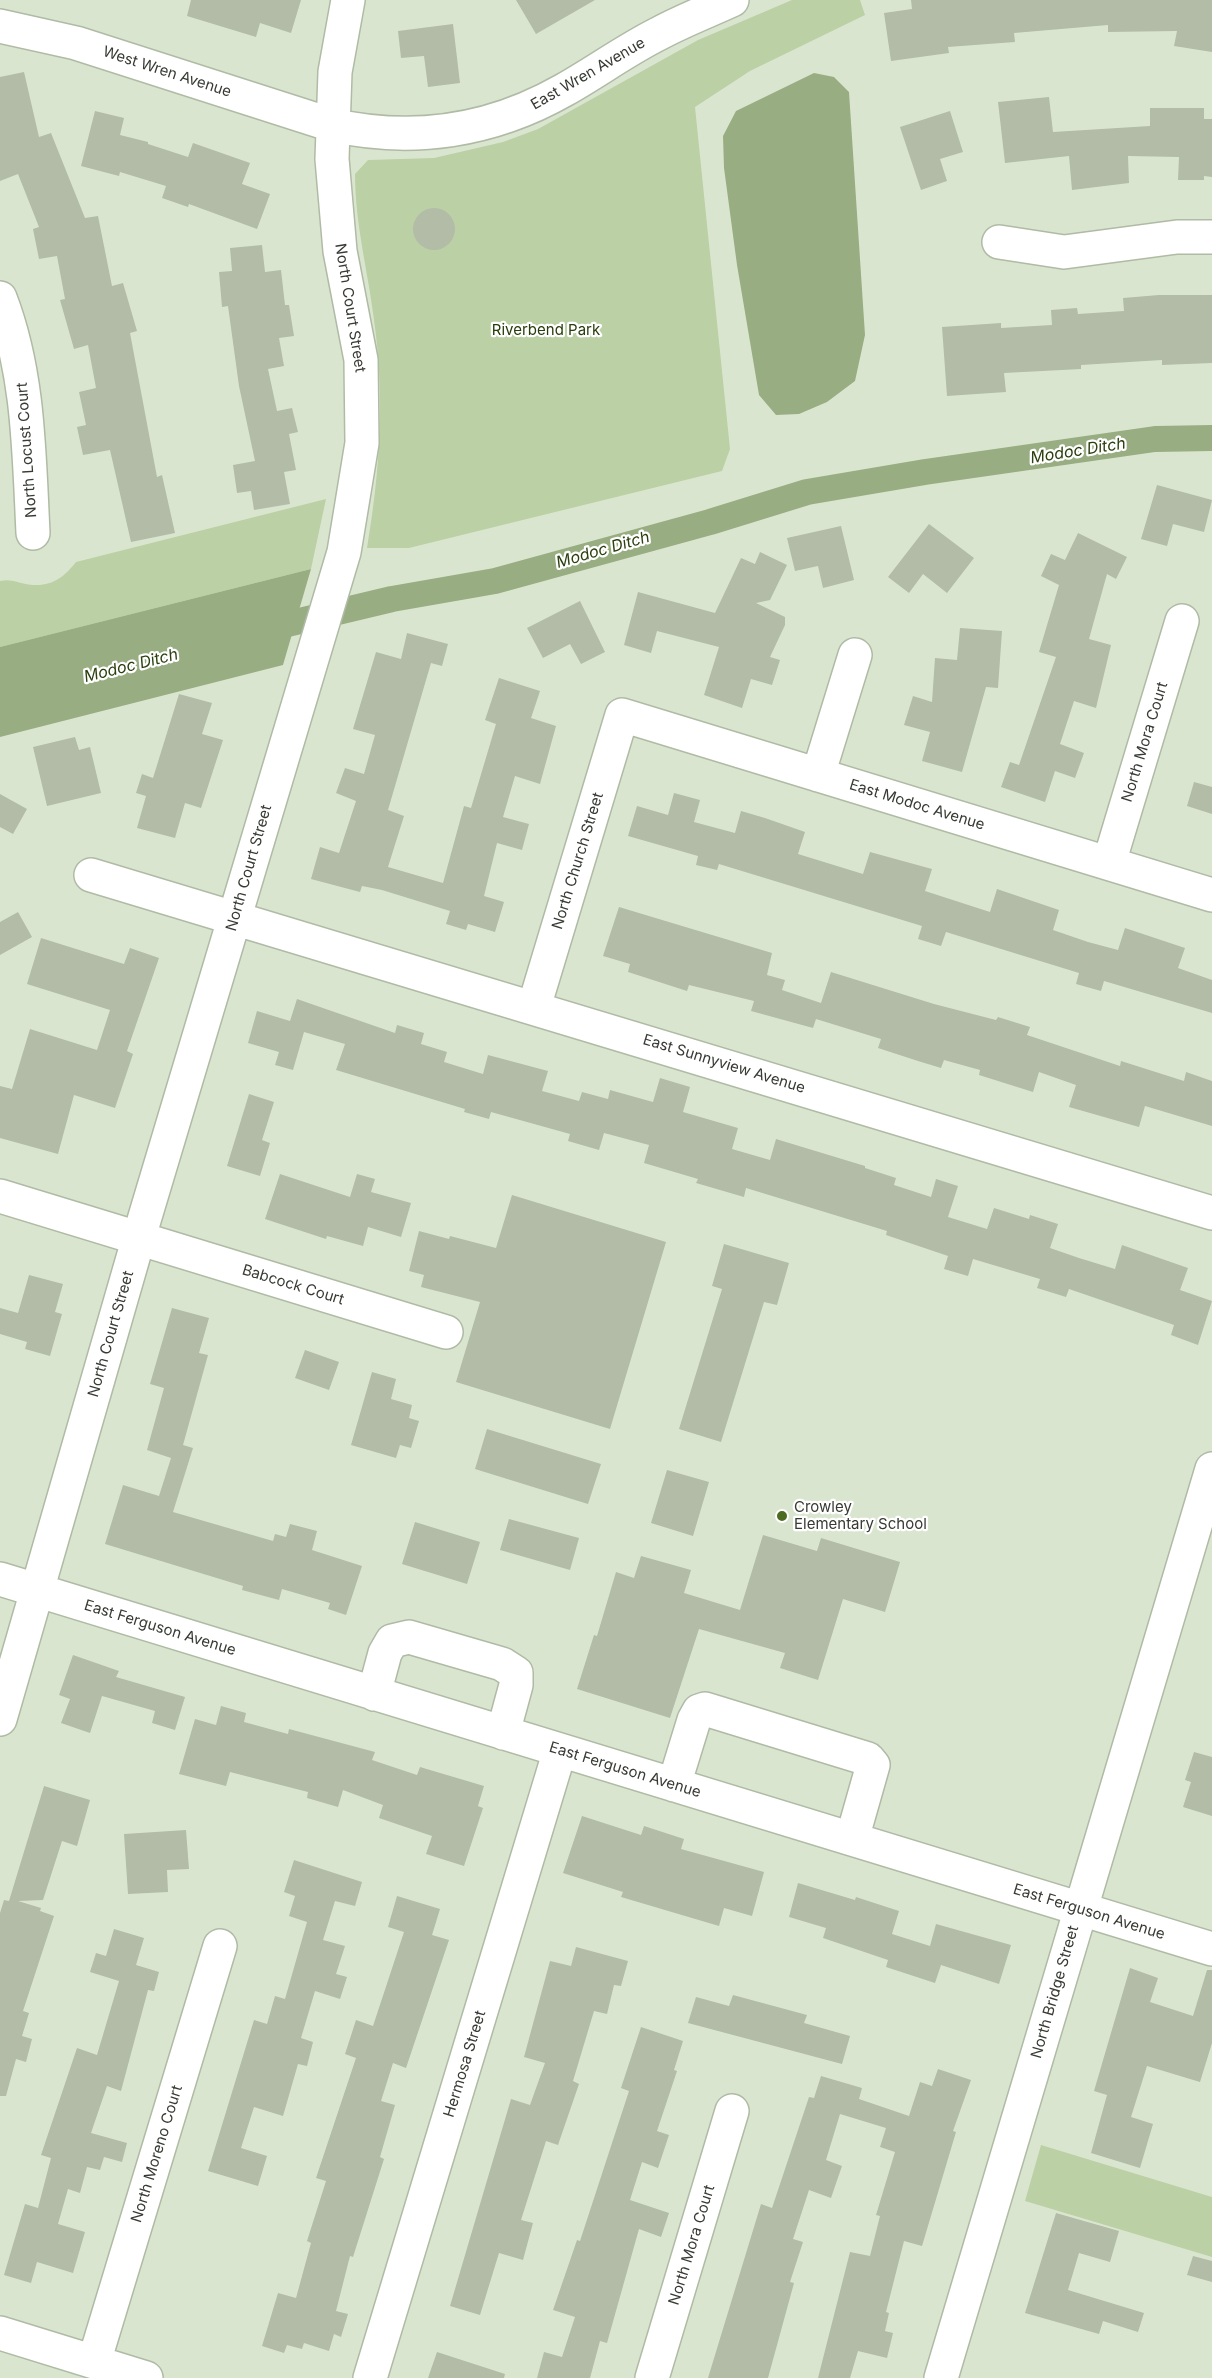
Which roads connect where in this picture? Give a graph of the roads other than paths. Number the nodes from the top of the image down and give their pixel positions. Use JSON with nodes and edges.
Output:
{"nodes":[{"id":1,"x":348,"y":0,"type":"edge"},
{"id":2,"x":732,"y":0,"type":"edge"},
{"id":3,"x":0,"y":26,"type":"edge"},
{"id":4,"x":332,"y":125,"type":"junction"},
{"id":5,"x":1212,"y":237,"type":"edge"},
{"id":6,"x":999,"y":242,"type":"dead end"},
{"id":7,"x":0,"y":297,"type":"edge"},
{"id":8,"x":33,"y":533,"type":"dead end"},
{"id":9,"x":1182,"y":621,"type":"dead end"},
{"id":10,"x":855,"y":655,"type":"dead end"},
{"id":11,"x":622,"y":715,"type":"joint"},
{"id":12,"x":818,"y":775,"type":"junction"},
{"id":13,"x":1109,"y":863,"type":"junction"},
{"id":14,"x":90,"y":875,"type":"dead end"},
{"id":15,"x":1212,"y":895,"type":"edge"},
{"id":16,"x":235,"y":917,"type":"junction"},
{"id":17,"x":534,"y":1007,"type":"junction"},
{"id":18,"x":0,"y":1196,"type":"edge"},
{"id":19,"x":1212,"y":1213,"type":"edge"},
{"id":20,"x":139,"y":1237,"type":"junction"},
{"id":21,"x":446,"y":1332,"type":"dead end"},
{"id":22,"x":1212,"y":1469,"type":"edge"},
{"id":23,"x":0,"y":1579,"type":"edge"},
{"id":24,"x":38,"y":1590,"type":"junction"},
{"id":25,"x":374,"y":1694,"type":"junction"},
{"id":26,"x":0,"y":1719,"type":"edge"},
{"id":27,"x":503,"y":1733,"type":"junction"},
{"id":28,"x":560,"y":1750,"type":"junction"},
{"id":29,"x":674,"y":1785,"type":"junction"},
{"id":30,"x":852,"y":1839,"type":"junction"},
{"id":31,"x":1080,"y":1909,"type":"junction"},
{"id":32,"x":220,"y":1946,"type":"dead end"},
{"id":33,"x":1212,"y":1949,"type":"edge"},
{"id":34,"x":732,"y":2111,"type":"dead end"},
{"id":35,"x":0,"y":2333,"type":"edge"},
{"id":36,"x":94,"y":2362,"type":"junction"},
{"id":37,"x":146,"y":2378,"type":"edge"},
{"id":38,"x":370,"y":2378,"type":"edge"},
{"id":39,"x":652,"y":2378,"type":"edge"},
{"id":40,"x":941,"y":2378,"type":"edge"}],
"edges":[{"from":1,"to":4,"type":"street","name":"North Court Street"},
{"from":2,"to":4,"type":"street","name":"East Wren Avenue"},
{"from":3,"to":4,"type":"street","name":"West Wren Avenue"},
{"from":4,"to":16,"type":"street","name":"North Court Street"},
{"from":5,"to":6,"type":"street"},
{"from":7,"to":8,"type":"street","name":"North Locust Court"},
{"from":9,"to":13,"type":"street","name":"North Mora Court"},
{"from":10,"to":12,"type":"street"},
{"from":11,"to":12,"type":"street","name":"East Modoc Avenue"},
{"from":11,"to":17,"type":"street","name":"North Church Street"},
{"from":12,"to":13,"type":"street","name":"East Modoc Avenue"},
{"from":13,"to":15,"type":"street","name":"East Modoc Avenue"},
{"from":14,"to":16,"type":"street","name":"East Sunnyview Avenue"},
{"from":16,"to":17,"type":"street","name":"East Sunnyview Avenue"},
{"from":16,"to":20,"type":"street","name":"North Court Street"},
{"from":17,"to":19,"type":"street","name":"East Sunnyview Avenue"},
{"from":18,"to":20,"type":"street","name":"Babcock Court"},
{"from":20,"to":21,"type":"street","name":"Babcock Court"},
{"from":20,"to":24,"type":"street","name":"North Court Street"},
{"from":22,"to":31,"type":"street","name":"North Bridge Street"},
{"from":23,"to":24,"type":"street","name":"East Ferguson Avenue"},
{"from":24,"to":25,"type":"street","name":"East Ferguson Avenue"},
{"from":24,"to":26,"type":"street","name":"North Court Street"},
{"from":25,"to":27,"type":"street","name":"East Ferguson Avenue"},
{"from":25,"to":27,"type":"street"},
{"from":27,"to":28,"type":"street","name":"East Ferguson Avenue"},
{"from":28,"to":29,"type":"street","name":"East Ferguson Avenue"},
{"from":28,"to":38,"type":"street","name":"Hermosa Street"},
{"from":29,"to":30,"type":"street","name":"East Ferguson Avenue"},
{"from":29,"to":30,"type":"street"},
{"from":30,"to":31,"type":"street","name":"East Ferguson Avenue"},
{"from":31,"to":33,"type":"street","name":"East Ferguson Avenue"},
{"from":31,"to":40,"type":"street","name":"North Bridge Street"},
{"from":32,"to":36,"type":"street","name":"North Moreno Court"},
{"from":34,"to":39,"type":"street","name":"North Mora Court"},
{"from":35,"to":36,"type":"street"},
{"from":36,"to":37,"type":"street"}]}
